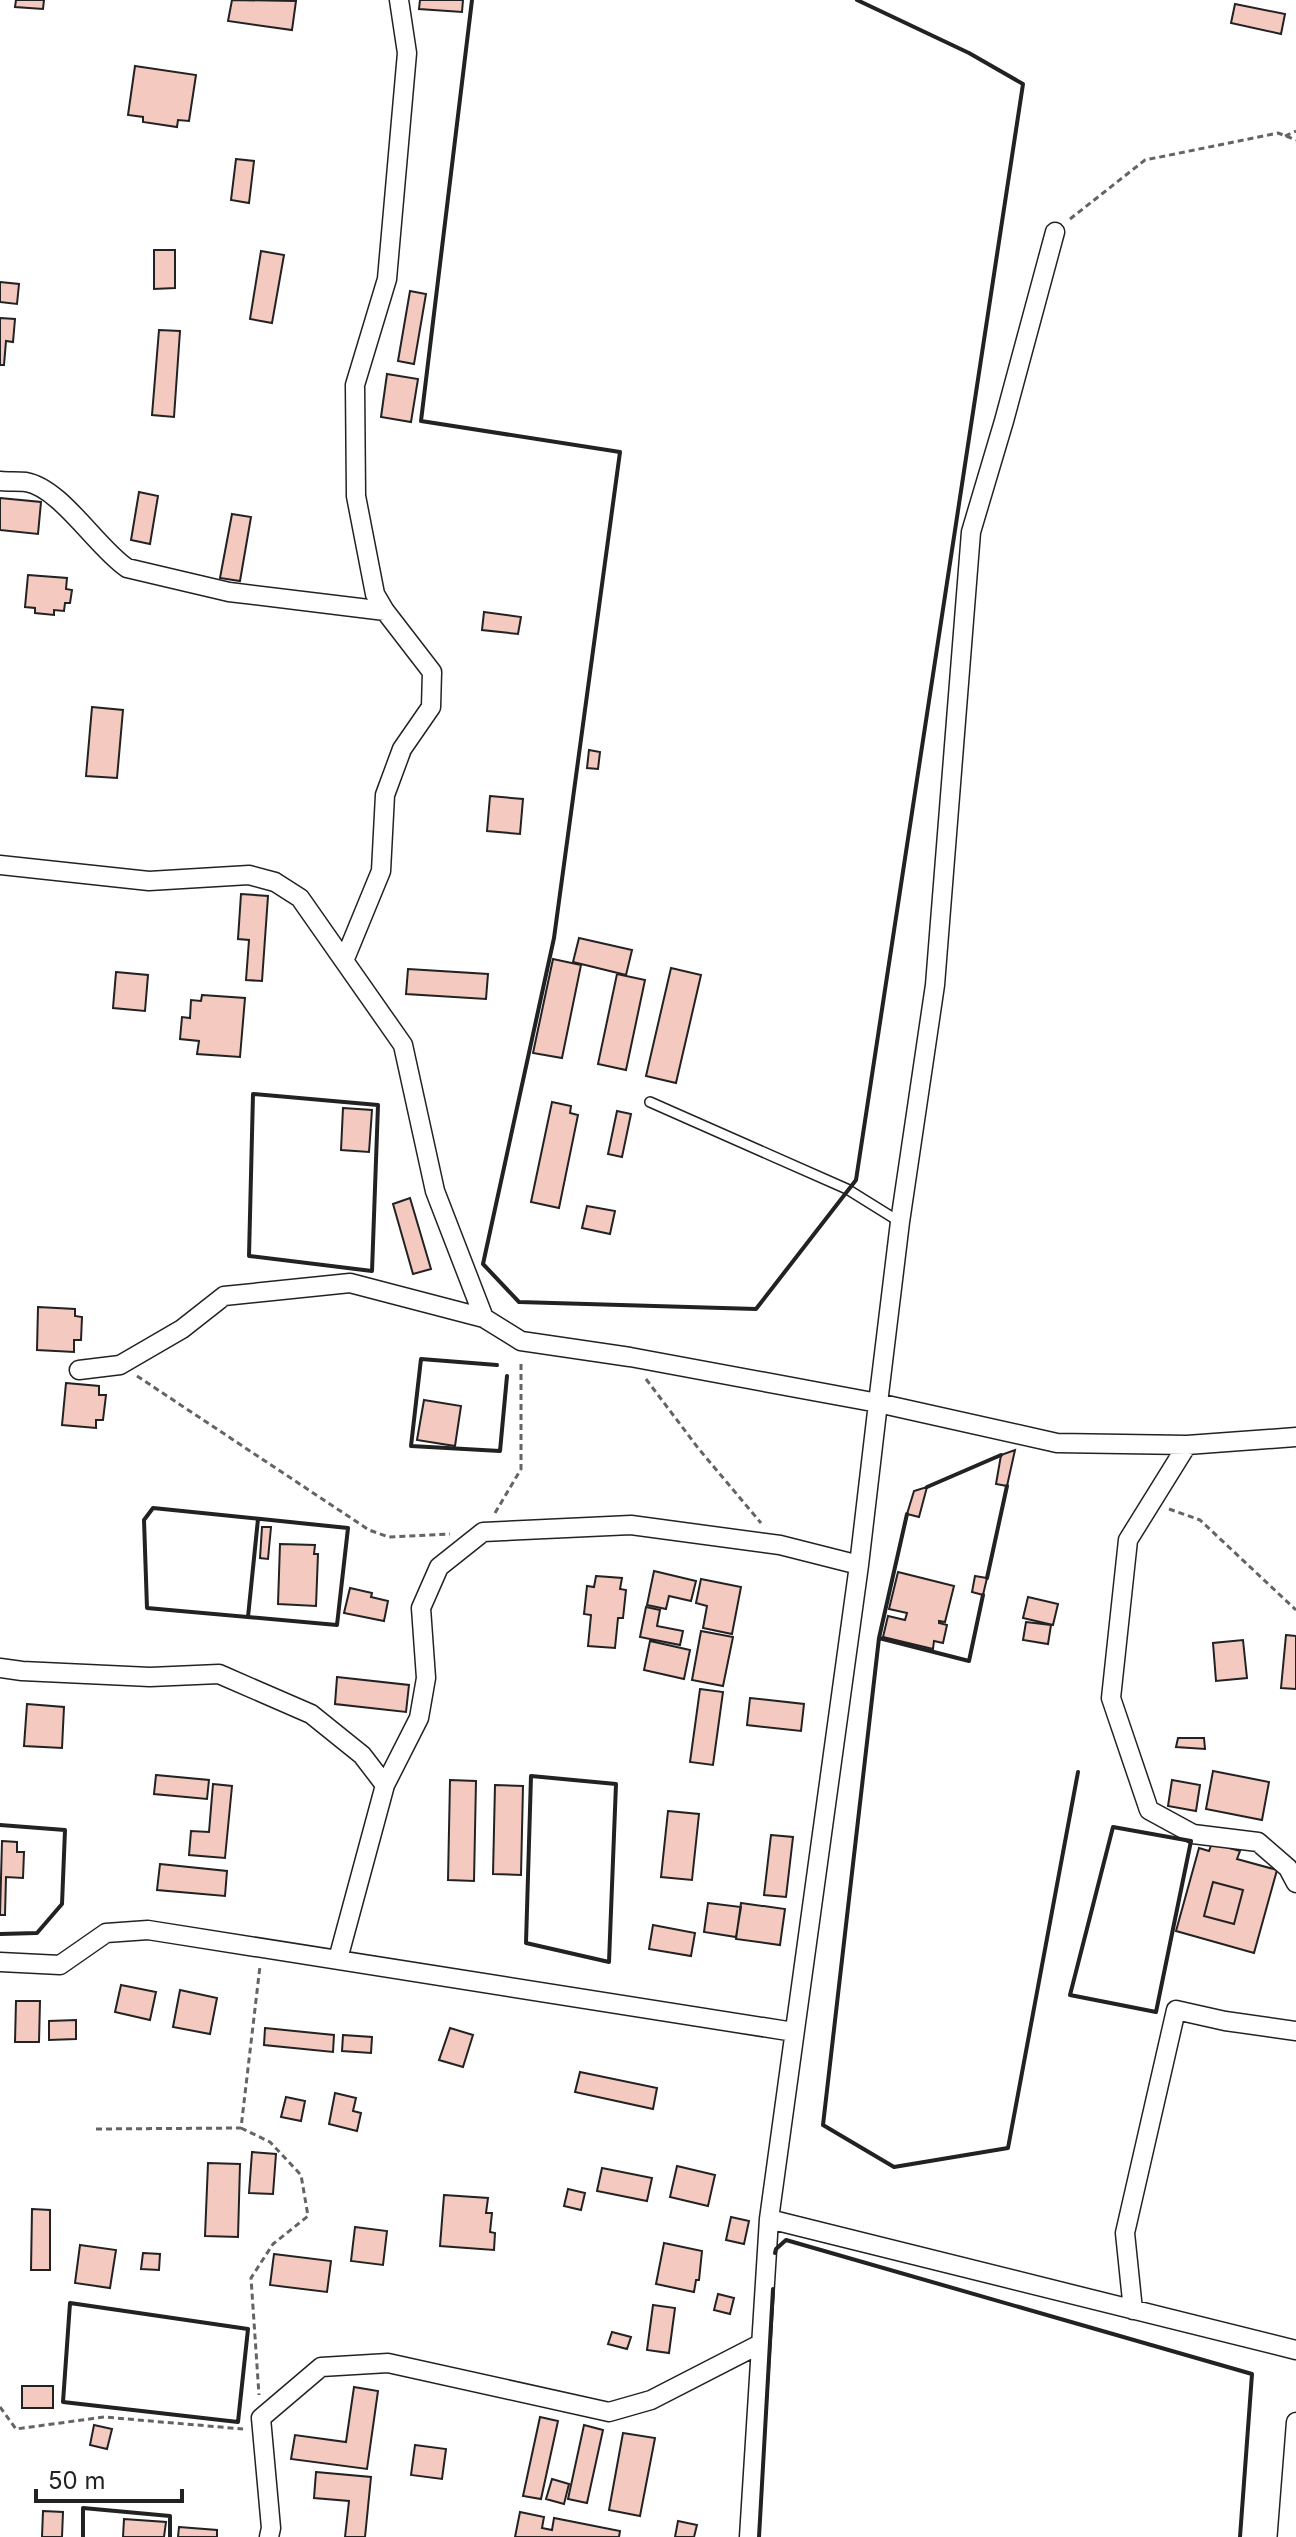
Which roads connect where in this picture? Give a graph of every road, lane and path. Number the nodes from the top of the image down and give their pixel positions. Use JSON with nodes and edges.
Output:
{"nodes":[{"id":1,"x":399,"y":0,"type":"edge"},
{"id":2,"x":1296,"y":131,"type":"edge"},
{"id":3,"x":1285,"y":136,"type":"junction"},
{"id":4,"x":1296,"y":140,"type":"edge"},
{"id":5,"x":1055,"y":232,"type":"joint"},
{"id":6,"x":0,"y":481,"type":"edge"},
{"id":7,"x":385,"y":611,"type":"junction"},
{"id":8,"x":0,"y":865,"type":"edge"},
{"id":9,"x":344,"y":961,"type":"junction"},
{"id":10,"x":650,"y":1102,"type":"dead end"},
{"id":11,"x":900,"y":1222,"type":"junction"},
{"id":12,"x":484,"y":1318,"type":"junction"},
{"id":13,"x":521,"y":1341,"type":"junction"},
{"id":14,"x":630,"y":1357,"type":"junction"},
{"id":15,"x":120,"y":1365,"type":"junction"},
{"id":16,"x":79,"y":1370,"type":"dead end"},
{"id":17,"x":878,"y":1403,"type":"junction"},
{"id":18,"x":1296,"y":1437,"type":"edge"},
{"id":19,"x":1187,"y":1445,"type":"junction"},
{"id":20,"x":1151,"y":1503,"type":"junction"},
{"id":21,"x":483,"y":1532,"type":"junction"},
{"id":22,"x":452,"y":1534,"type":"dead end"},
{"id":23,"x":780,"y":1545,"type":"junction"},
{"id":24,"x":859,"y":1565,"type":"junction"},
{"id":25,"x":1296,"y":1610,"type":"edge"},
{"id":26,"x":0,"y":1668,"type":"edge"},
{"id":27,"x":385,"y":1785,"type":"junction"},
{"id":28,"x":1296,"y":1883,"type":"edge"},
{"id":29,"x":262,"y":1948,"type":"junction"},
{"id":30,"x":338,"y":1959,"type":"junction"},
{"id":31,"x":0,"y":1962,"type":"edge"},
{"id":32,"x":1296,"y":2031,"type":"edge"},
{"id":33,"x":794,"y":2032,"type":"junction"},
{"id":34,"x":241,"y":2128,"type":"junction"},
{"id":35,"x":96,"y":2129,"type":"dead end"},
{"id":36,"x":769,"y":2219,"type":"junction"},
{"id":37,"x":1133,"y":2310,"type":"junction"},
{"id":38,"x":760,"y":2344,"type":"junction"},
{"id":39,"x":1296,"y":2350,"type":"edge"},
{"id":40,"x":0,"y":2407,"type":"edge"},
{"id":41,"x":261,"y":2418,"type":"junction"},
{"id":42,"x":1296,"y":2422,"type":"edge"},
{"id":43,"x":269,"y":2537,"type":"edge"},
{"id":44,"x":749,"y":2537,"type":"edge"},
{"id":45,"x":1287,"y":2537,"type":"edge"}],
"edges":[{"from":1,"to":7,"type":"street"},
{"from":2,"to":3,"type":"path"},
{"from":3,"to":4,"type":"path"},
{"from":3,"to":5,"type":"path"},
{"from":5,"to":11,"type":"street"},
{"from":6,"to":7,"type":"street"},
{"from":7,"to":9,"type":"street"},
{"from":8,"to":9,"type":"street"},
{"from":9,"to":12,"type":"street"},
{"from":10,"to":11,"type":"lane"},
{"from":11,"to":17,"type":"street"},
{"from":12,"to":13,"type":"street"},
{"from":12,"to":15,"type":"street"},
{"from":13,"to":14,"type":"street"},
{"from":13,"to":21,"type":"path"},
{"from":14,"to":17,"type":"street"},
{"from":14,"to":23,"type":"path"},
{"from":15,"to":16,"type":"street"},
{"from":15,"to":22,"type":"path"},
{"from":17,"to":19,"type":"street"},
{"from":17,"to":24,"type":"street"},
{"from":18,"to":19,"type":"street"},
{"from":19,"to":20,"type":"street"},
{"from":20,"to":25,"type":"path"},
{"from":20,"to":28,"type":"street"},
{"from":21,"to":23,"type":"street"},
{"from":21,"to":27,"type":"street"},
{"from":23,"to":24,"type":"street"},
{"from":24,"to":33,"type":"street"},
{"from":26,"to":27,"type":"street"},
{"from":27,"to":30,"type":"street"},
{"from":29,"to":30,"type":"street"},
{"from":29,"to":31,"type":"street"},
{"from":29,"to":34,"type":"path"},
{"from":30,"to":33,"type":"street"},
{"from":32,"to":37,"type":"street"},
{"from":33,"to":36,"type":"street"},
{"from":34,"to":35,"type":"path"},
{"from":34,"to":41,"type":"path"},
{"from":36,"to":37,"type":"street"},
{"from":36,"to":38,"type":"street"},
{"from":37,"to":39,"type":"street"},
{"from":38,"to":41,"type":"street"},
{"from":38,"to":44,"type":"street"},
{"from":40,"to":41,"type":"path"},
{"from":41,"to":43,"type":"street"},
{"from":42,"to":45,"type":"street"}]}
